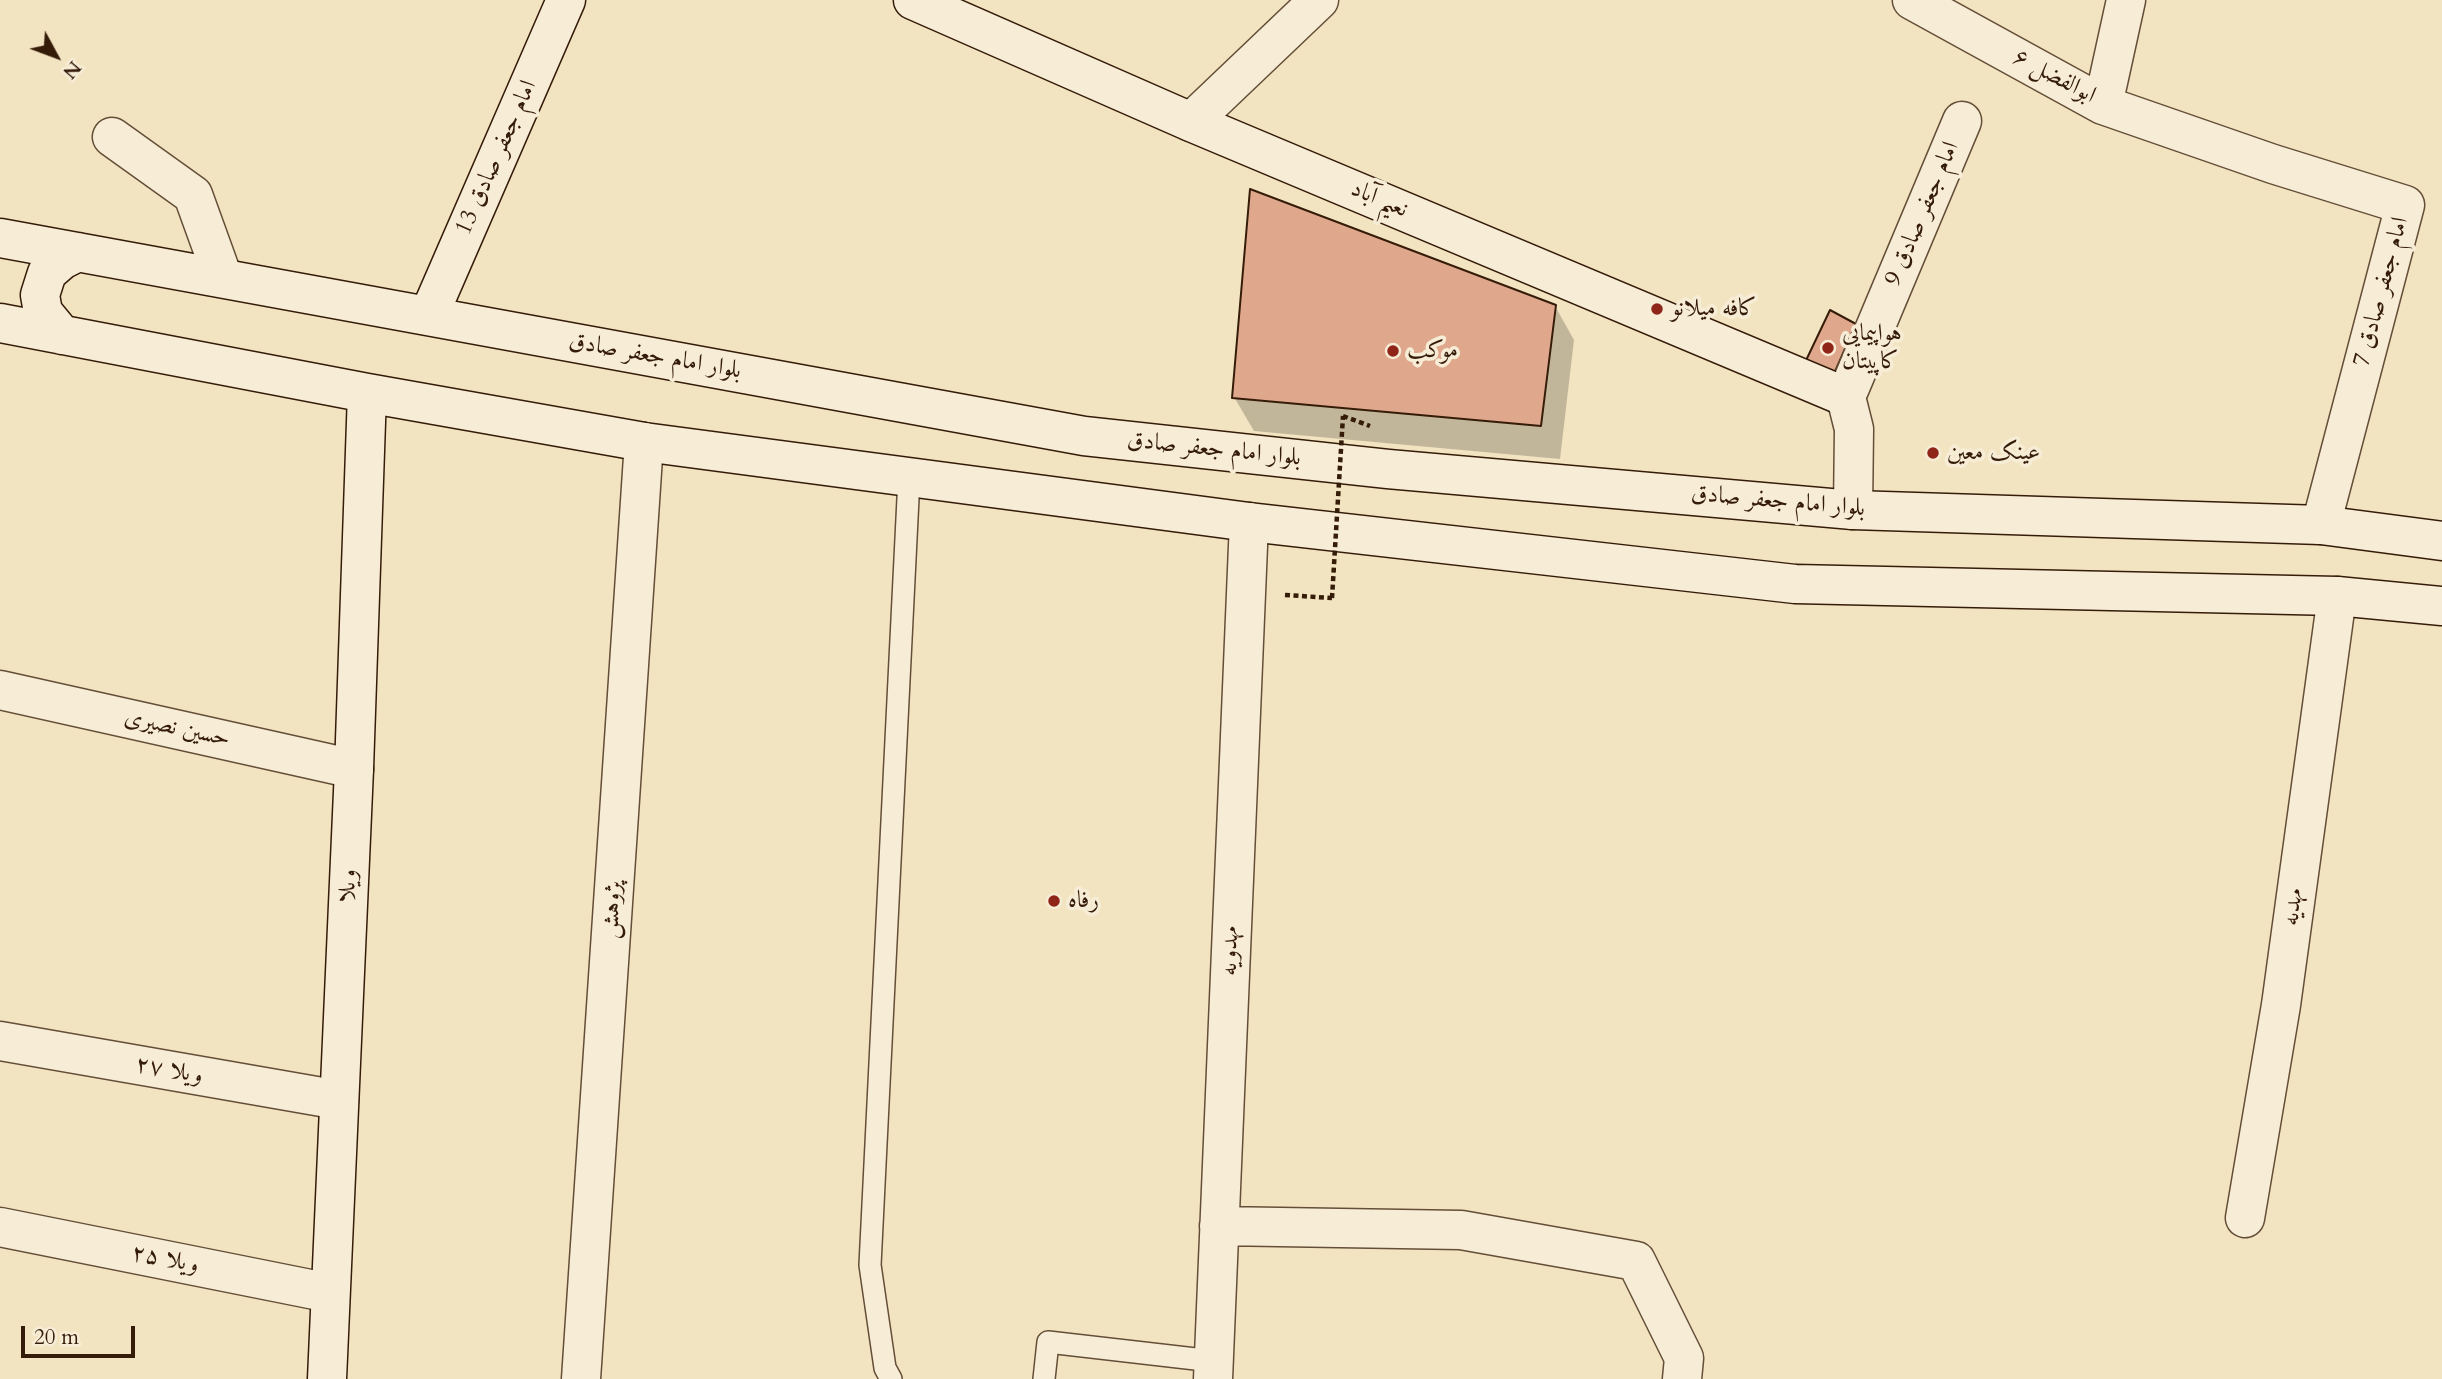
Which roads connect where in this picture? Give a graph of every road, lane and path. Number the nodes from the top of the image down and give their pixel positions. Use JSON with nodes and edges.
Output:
{"nodes":[{"id":1,"x":566,"y":0,"type":"edge"},
{"id":2,"x":913,"y":0,"type":"edge"},
{"id":3,"x":1319,"y":0,"type":"edge"},
{"id":4,"x":1912,"y":0,"type":"edge"},
{"id":5,"x":2126,"y":0,"type":"edge"},
{"id":6,"x":2103,"y":105,"type":"junction"},
{"id":7,"x":1962,"y":121,"type":"dead end"},
{"id":8,"x":1191,"y":122,"type":"junction"},
{"id":9,"x":112,"y":137,"type":"dead end"},
{"id":10,"x":0,"y":238,"type":"edge"},
{"id":11,"x":78,"y":252,"type":"junction"},
{"id":12,"x":223,"y":278,"type":"junction"},
{"id":13,"x":429,"y":315,"type":"junction"},
{"id":14,"x":0,"y":323,"type":"edge"},
{"id":15,"x":62,"y":335,"type":"junction"},
{"id":16,"x":367,"y":393,"type":"junction"},
{"id":17,"x":1846,"y":397,"type":"junction"},
{"id":18,"x":1343,"y":416,"type":"dead end"},
{"id":19,"x":644,"y":442,"type":"junction"},
{"id":20,"x":909,"y":478,"type":"junction"},
{"id":21,"x":1853,"y":510,"type":"junction"},
{"id":22,"x":1249,"y":522,"type":"junction"},
{"id":23,"x":2321,"y":525,"type":"junction"},
{"id":24,"x":2442,"y":541,"type":"edge"},
{"id":25,"x":1273,"y":594,"type":"dead end"},
{"id":26,"x":2337,"y":596,"type":"junction"},
{"id":27,"x":2442,"y":606,"type":"edge"},
{"id":28,"x":0,"y":690,"type":"edge"},
{"id":29,"x":354,"y":769,"type":"junction"},
{"id":30,"x":0,"y":1041,"type":"edge"},
{"id":31,"x":339,"y":1101,"type":"junction"},
{"id":32,"x":2245,"y":1218,"type":"dead end"},
{"id":33,"x":1219,"y":1226,"type":"junction"},
{"id":34,"x":0,"y":1227,"type":"edge"},
{"id":35,"x":330,"y":1293,"type":"junction"},
{"id":36,"x":1213,"y":1370,"type":"edge"},
{"id":37,"x":327,"y":1379,"type":"edge"},
{"id":38,"x":581,"y":1379,"type":"edge"},
{"id":39,"x":891,"y":1379,"type":"edge"},
{"id":40,"x":1044,"y":1379,"type":"edge"},
{"id":41,"x":1682,"y":1379,"type":"edge"}],
"edges":[{"from":1,"to":13,"type":"street","name":"امام جعفر صادق 13"},
{"from":2,"to":8,"type":"street","name":"نعیم آباد"},
{"from":3,"to":8,"type":"street"},
{"from":4,"to":6,"type":"street","name":"ابوالفضل ۶"},
{"from":5,"to":6,"type":"street","name":"ابوالفضل ۶"},
{"from":6,"to":23,"type":"street","name":"امام جعفر صادق 7"},
{"from":7,"to":17,"type":"street","name":"امام جعفر صادق 9"},
{"from":8,"to":17,"type":"street","name":"نعیم آباد"},
{"from":9,"to":12,"type":"street"},
{"from":10,"to":11,"type":"street","name":"بلوار امام جعفر صادق"},
{"from":11,"to":12,"type":"street","name":"بلوار امام جعفر صادق"},
{"from":11,"to":15,"type":"street"},
{"from":12,"to":13,"type":"street","name":"بلوار امام جعفر صادق"},
{"from":13,"to":21,"type":"street","name":"بلوار امام جعفر صادق"},
{"from":14,"to":15,"type":"street"},
{"from":15,"to":16,"type":"street"},
{"from":16,"to":19,"type":"street"},
{"from":16,"to":29,"type":"street","name":"ویلا"},
{"from":17,"to":21,"type":"street"},
{"from":18,"to":25,"type":"path","bridge":true},
{"from":19,"to":20,"type":"street"},
{"from":19,"to":38,"type":"street","name":"پژوهش"},
{"from":20,"to":22,"type":"street"},
{"from":20,"to":39,"type":"lane"},
{"from":21,"to":23,"type":"street","name":"بلوار امام جعفر صادق"},
{"from":22,"to":26,"type":"street"},
{"from":22,"to":33,"type":"street","name":"مهدویه"},
{"from":23,"to":24,"type":"street","name":"بلوار امام جعفر صادق"},
{"from":26,"to":27,"type":"street"},
{"from":26,"to":32,"type":"street","name":"مهديه"},
{"from":28,"to":29,"type":"street","name":"حسین نصیری"},
{"from":29,"to":31,"type":"street","name":"ویلا"},
{"from":30,"to":31,"type":"street","name":"ویلا ۲۷"},
{"from":31,"to":35,"type":"street","name":"ویلا"},
{"from":33,"to":36,"type":"street","name":"مهدویه"},
{"from":33,"to":41,"type":"street"},
{"from":34,"to":35,"type":"street","name":"ویلا ۲۵"},
{"from":35,"to":37,"type":"street","name":"ویلا"},
{"from":36,"to":40,"type":"lane"}]}
